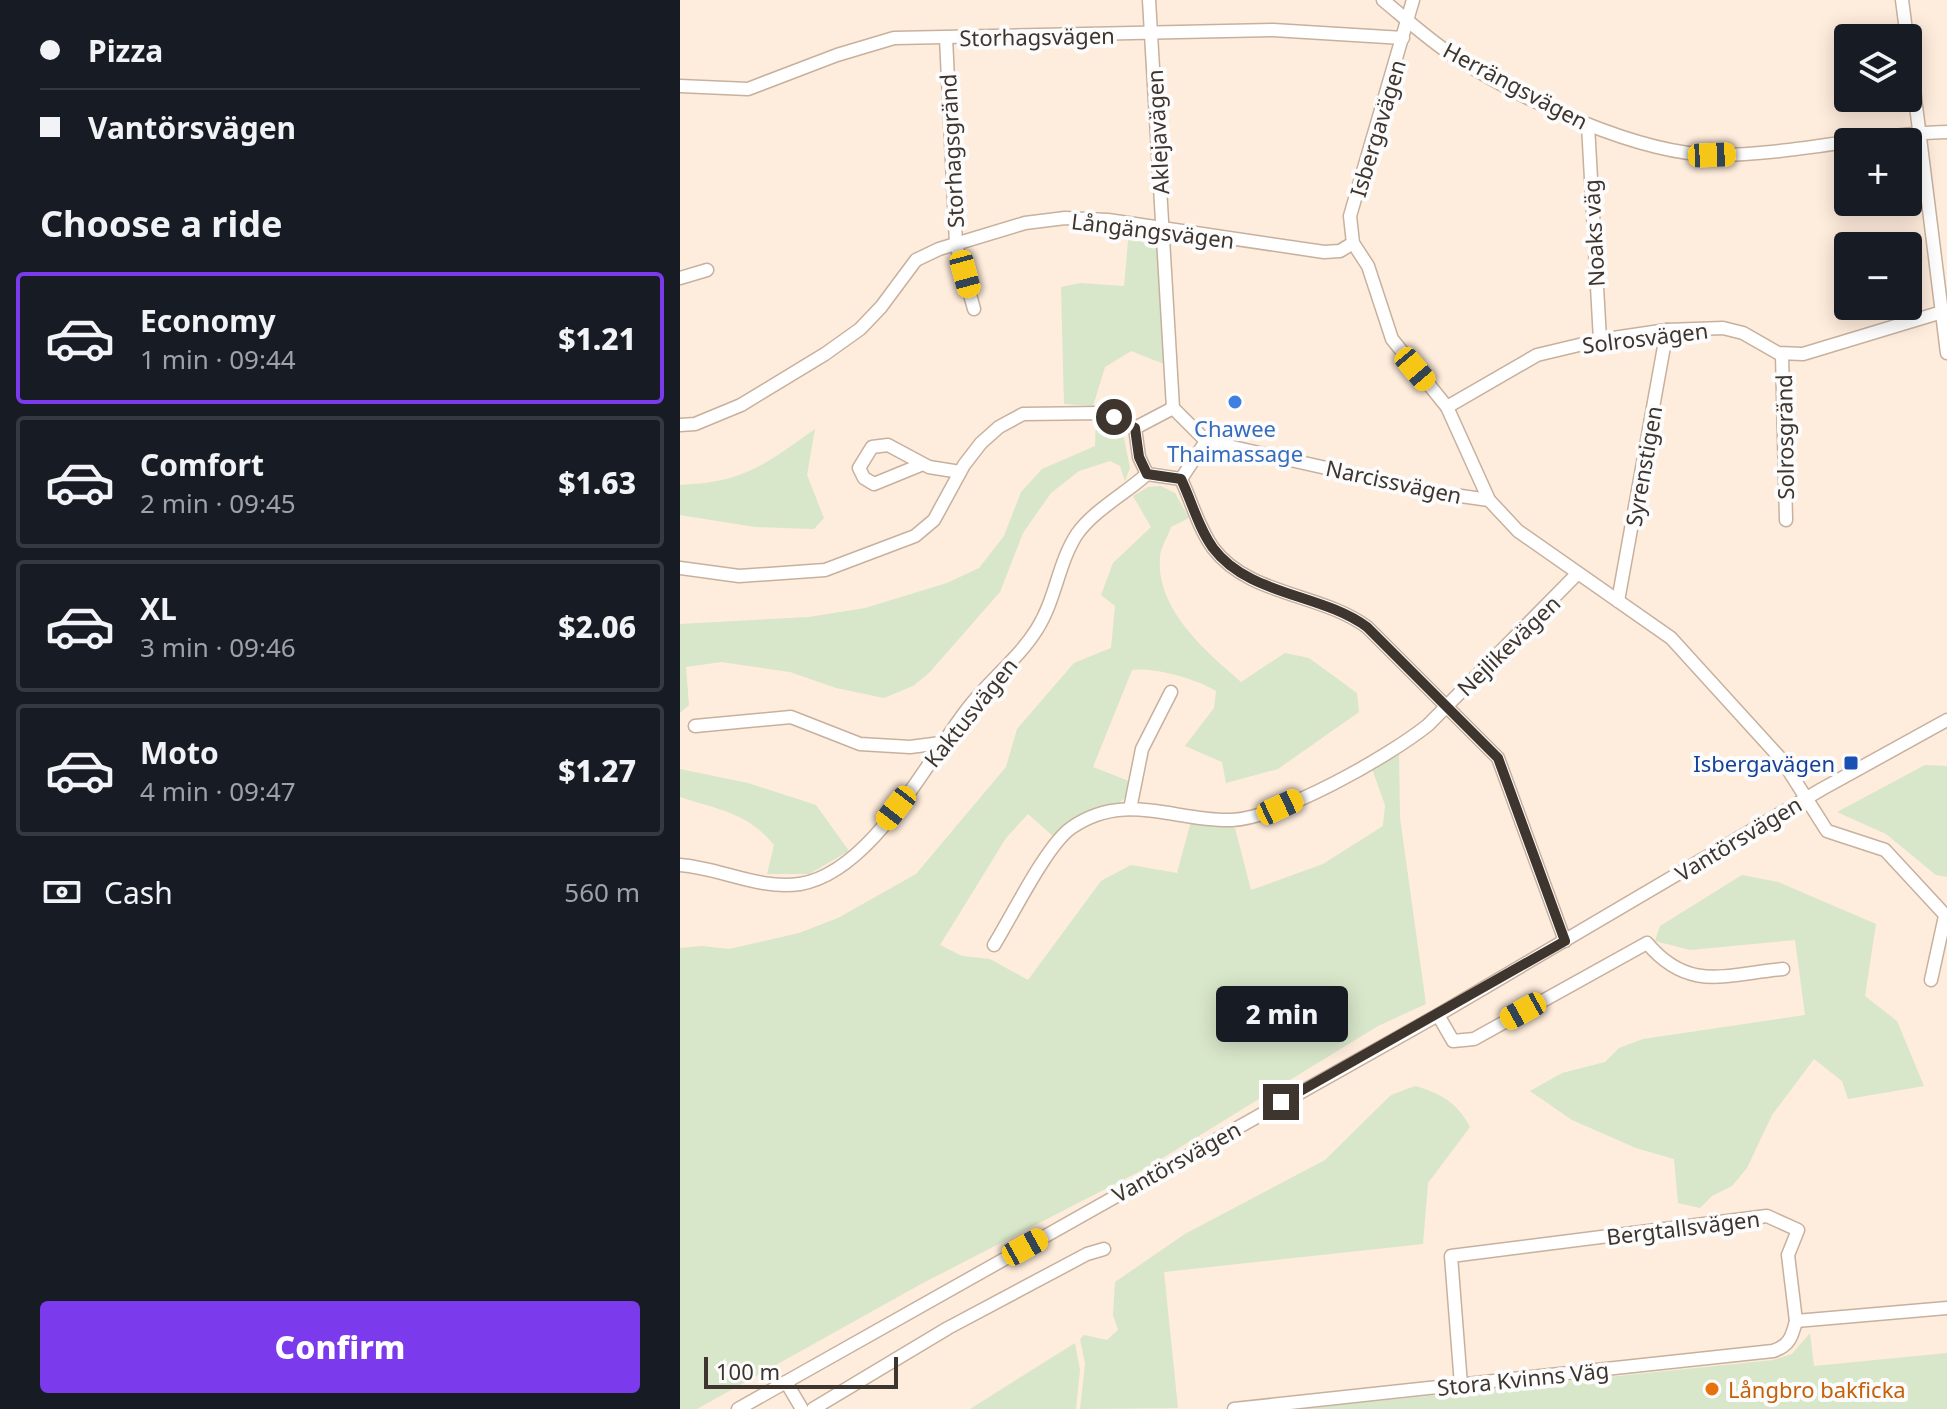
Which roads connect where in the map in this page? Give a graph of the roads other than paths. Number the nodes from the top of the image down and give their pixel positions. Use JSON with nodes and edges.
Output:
{"nodes":[{"id":1,"x":1149,"y":0,"type":"edge"},
{"id":2,"x":1383,"y":0,"type":"edge"},
{"id":3,"x":1413,"y":0,"type":"edge"},
{"id":4,"x":1902,"y":0,"type":"edge"},
{"id":5,"x":1407,"y":20,"type":"junction"},
{"id":6,"x":1906,"y":24,"type":"edge"},
{"id":7,"x":1152,"y":34,"type":"junction"},
{"id":8,"x":946,"y":38,"type":"junction"},
{"id":9,"x":1403,"y":38,"type":"junction"},
{"id":10,"x":680,"y":86,"type":"edge"},
{"id":11,"x":1588,"y":125,"type":"junction"},
{"id":12,"x":1947,"y":132,"type":"edge"},
{"id":13,"x":1922,"y":133,"type":"edge"},
{"id":14,"x":1922,"y":141,"type":"edge"},
{"id":15,"x":1834,"y":142,"type":"edge"},
{"id":16,"x":1163,"y":227,"type":"junction"},
{"id":17,"x":1353,"y":243,"type":"junction"},
{"id":18,"x":956,"y":244,"type":"junction"},
{"id":19,"x":707,"y":270,"type":"dead end"},
{"id":20,"x":680,"y":278,"type":"edge"},
{"id":21,"x":1943,"y":304,"type":"edge"},
{"id":22,"x":974,"y":309,"type":"dead end"},
{"id":23,"x":1667,"y":330,"type":"junction"},
{"id":24,"x":1600,"y":340,"type":"junction"},
{"id":25,"x":1947,"y":353,"type":"edge"},
{"id":26,"x":1782,"y":354,"type":"junction"},
{"id":27,"x":1447,"y":407,"type":"junction"},
{"id":28,"x":1173,"y":408,"type":"junction"},
{"id":29,"x":680,"y":425,"type":"edge"},
{"id":30,"x":1135,"y":428,"type":"junction"},
{"id":31,"x":1206,"y":441,"type":"junction"},
{"id":32,"x":923,"y":464,"type":"junction"},
{"id":33,"x":960,"y":472,"type":"junction"},
{"id":34,"x":1147,"y":474,"type":"junction"},
{"id":35,"x":1181,"y":479,"type":"junction"},
{"id":36,"x":1489,"y":500,"type":"junction"},
{"id":37,"x":1786,"y":520,"type":"dead end"},
{"id":38,"x":680,"y":568,"type":"edge"},
{"id":39,"x":1577,"y":574,"type":"junction"},
{"id":40,"x":1618,"y":601,"type":"junction"},
{"id":41,"x":1171,"y":692,"type":"dead end"},
{"id":42,"x":1444,"y":707,"type":"junction"},
{"id":43,"x":1947,"y":720,"type":"edge"},
{"id":44,"x":695,"y":726,"type":"dead end"},
{"id":45,"x":941,"y":743,"type":"junction"},
{"id":46,"x":1806,"y":798,"type":"junction"},
{"id":47,"x":1130,"y":809,"type":"junction"},
{"id":48,"x":680,"y":855,"type":"edge"},
{"id":49,"x":680,"y":865,"type":"edge"},
{"id":50,"x":698,"y":867,"type":"junction"},
{"id":51,"x":1946,"y":917,"type":"edge"},
{"id":52,"x":1565,"y":941,"type":"junction"},
{"id":53,"x":994,"y":945,"type":"dead end"},
{"id":54,"x":1783,"y":969,"type":"dead end"},
{"id":55,"x":1931,"y":980,"type":"dead end"},
{"id":56,"x":1438,"y":1015,"type":"junction"},
{"id":57,"x":1104,"y":1249,"type":"dead end"},
{"id":58,"x":1947,"y":1308,"type":"edge"},
{"id":59,"x":1796,"y":1321,"type":"junction"},
{"id":60,"x":786,"y":1382,"type":"junction"},
{"id":61,"x":1461,"y":1385,"type":"junction"},
{"id":62,"x":738,"y":1409,"type":"edge"},
{"id":63,"x":802,"y":1409,"type":"edge"},
{"id":64,"x":813,"y":1409,"type":"edge"},
{"id":65,"x":1234,"y":1409,"type":"edge"}],
"edges":[{"from":1,"to":7,"type":"street","name":"Aklejavägen"},
{"from":2,"to":5,"type":"street","name":"Herrängsvägen"},
{"from":3,"to":5,"type":"street","name":"Isbergavägen"},
{"from":4,"to":6,"type":"street"},
{"from":5,"to":9,"type":"street","name":"Isbergavägen"},
{"from":5,"to":11,"type":"street","name":"Herrängsvägen"},
{"from":7,"to":8,"type":"street","name":"Storhagsvägen"},
{"from":7,"to":9,"type":"street","name":"Storhagsvägen"},
{"from":7,"to":16,"type":"street","name":"Aklejavägen"},
{"from":8,"to":10,"type":"street","name":"Storhagsvägen"},
{"from":8,"to":18,"type":"street","name":"Storhagsgränd"},
{"from":9,"to":17,"type":"street","name":"Isbergavägen"},
{"from":11,"to":15,"type":"street","name":"Herrängsvägen"},
{"from":11,"to":24,"type":"street","name":"Noaks väg"},
{"from":12,"to":13,"type":"street","name":"Herrängsvägen"},
{"from":14,"to":21,"type":"street"},
{"from":16,"to":17,"type":"street","name":"Långängsvägen"},
{"from":16,"to":18,"type":"street","name":"Långängsvägen"},
{"from":16,"to":28,"type":"street","name":"Aklejavägen"},
{"from":17,"to":27,"type":"street","name":"Isbergavägen"},
{"from":18,"to":22,"type":"street","name":"Storhagsgränd"},
{"from":18,"to":29,"type":"street","name":"Långängsvägen"},
{"from":19,"to":20,"type":"street"},
{"from":21,"to":25,"type":"street"},
{"from":21,"to":26,"type":"street"},
{"from":23,"to":24,"type":"street","name":"Solrosvägen"},
{"from":23,"to":26,"type":"street","name":"Solrosvägen"},
{"from":23,"to":40,"type":"street","name":"Syrenstigen"},
{"from":24,"to":27,"type":"street","name":"Solrosvägen"},
{"from":26,"to":37,"type":"street","name":"Solrosgränd"},
{"from":27,"to":36,"type":"street","name":"Isbergavägen"},
{"from":28,"to":30,"type":"street"},
{"from":28,"to":31,"type":"street"},
{"from":30,"to":33,"type":"street"},
{"from":30,"to":34,"type":"street"},
{"from":31,"to":35,"type":"street"},
{"from":31,"to":36,"type":"street","name":"Narcissvägen"},
{"from":32,"to":32,"type":"street"},
{"from":32,"to":33,"type":"street"},
{"from":33,"to":38,"type":"street"},
{"from":34,"to":35,"type":"street"},
{"from":34,"to":45,"type":"street","name":"Kaktusvägen"},
{"from":35,"to":42,"type":"street"},
{"from":36,"to":39,"type":"street","name":"Isbergavägen"},
{"from":39,"to":40,"type":"street","name":"Isbergavägen"},
{"from":39,"to":42,"type":"street","name":"Nejlikevägen"},
{"from":40,"to":46,"type":"street","name":"Isbergavägen"},
{"from":41,"to":47,"type":"street"},
{"from":42,"to":47,"type":"street","name":"Nejlikevägen"},
{"from":42,"to":52,"type":"street"},
{"from":43,"to":46,"type":"street","name":"Vantörsvägen"},
{"from":44,"to":45,"type":"street"},
{"from":45,"to":50,"type":"street","name":"Kaktusvägen"},
{"from":46,"to":51,"type":"street","name":"Isbergavägen"},
{"from":46,"to":52,"type":"street","name":"Vantörsvägen"},
{"from":47,"to":53,"type":"street","name":"Nejlikevägen"},
{"from":48,"to":50,"type":"street","name":"Kaktusvägen"},
{"from":49,"to":50,"type":"street","name":"Kaktusvägen"},
{"from":51,"to":55,"type":"street"},
{"from":52,"to":56,"type":"street","name":"Vantörsvägen"},
{"from":54,"to":56,"type":"street"},
{"from":56,"to":60,"type":"street","name":"Vantörsvägen"},
{"from":57,"to":64,"type":"street"},
{"from":58,"to":59,"type":"street"},
{"from":59,"to":61,"type":"street","name":"Stora Kvinns Väg"},
{"from":59,"to":61,"type":"street","name":"Bergtallsvägen"},
{"from":60,"to":62,"type":"street","name":"Vantörsvägen"},
{"from":60,"to":63,"type":"street"},
{"from":61,"to":65,"type":"street","name":"Stora Kvinns Väg"}]}
